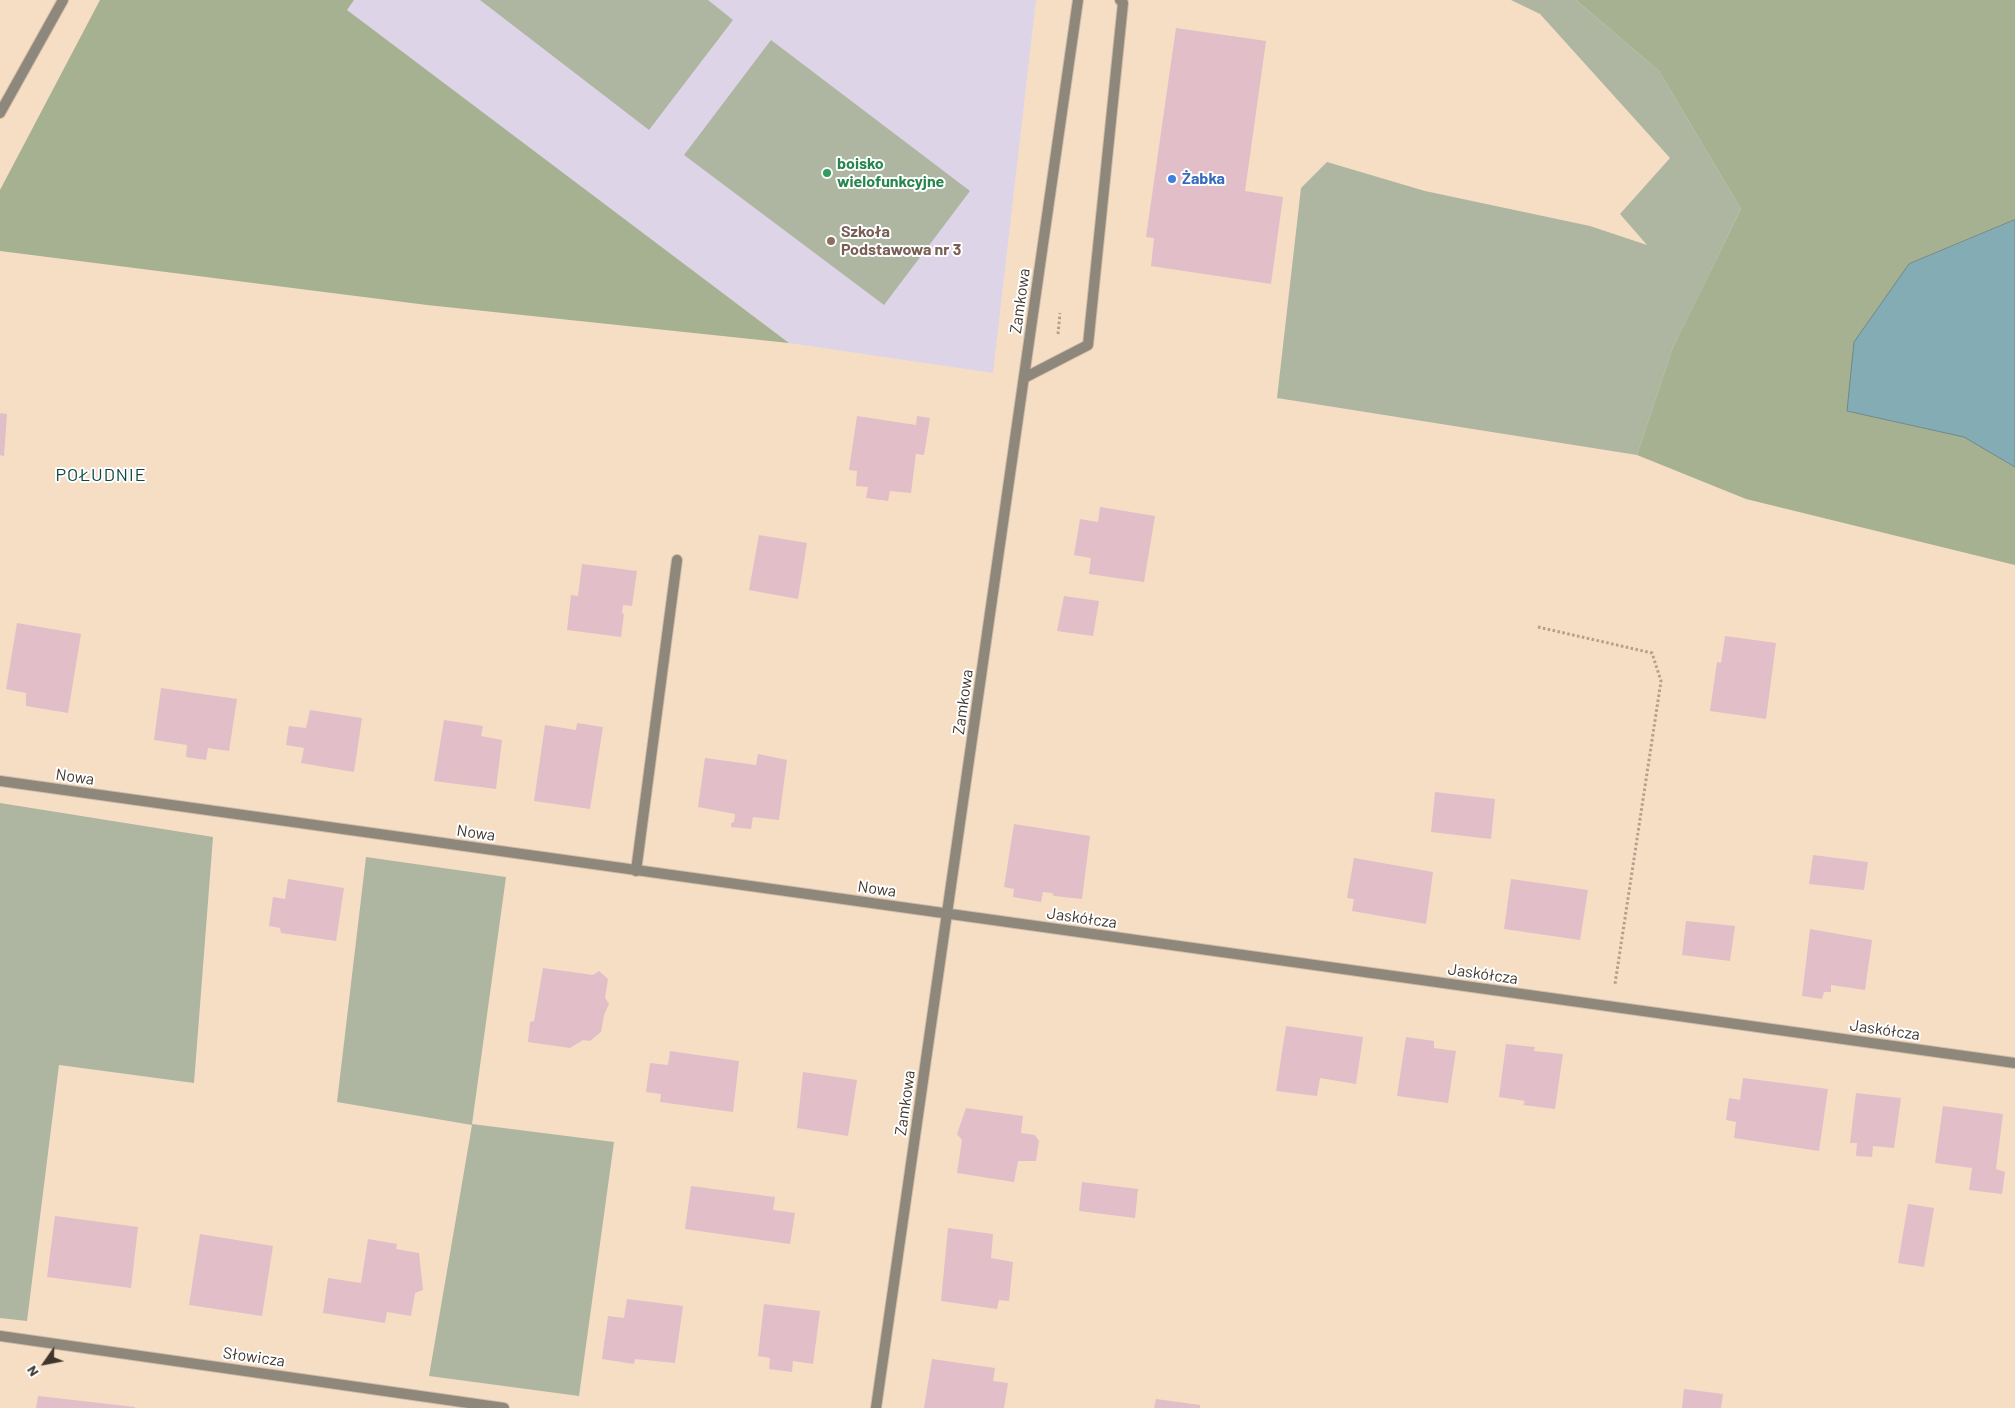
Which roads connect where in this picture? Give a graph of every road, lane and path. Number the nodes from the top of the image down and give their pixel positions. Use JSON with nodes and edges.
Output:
{"nodes":[{"id":1,"x":63,"y":0,"type":"edge"},
{"id":2,"x":1078,"y":0,"type":"edge"},
{"id":3,"x":1120,"y":0,"type":"edge"},
{"id":4,"x":0,"y":113,"type":"edge"},
{"id":5,"x":1024,"y":378,"type":"junction"},
{"id":6,"x":677,"y":560,"type":"dead end"},
{"id":7,"x":1538,"y":628,"type":"dead end"},
{"id":8,"x":0,"y":781,"type":"edge"},
{"id":9,"x":636,"y":871,"type":"junction"},
{"id":10,"x":948,"y":914,"type":"junction"},
{"id":11,"x":1612,"y":1007,"type":"junction"},
{"id":12,"x":2015,"y":1063,"type":"edge"},
{"id":13,"x":0,"y":1336,"type":"edge"},
{"id":14,"x":504,"y":1408,"type":"edge"},
{"id":15,"x":876,"y":1408,"type":"edge"}],
"edges":[{"from":1,"to":4,"type":"street"},
{"from":2,"to":5,"type":"street","name":"Zamkowa"},
{"from":3,"to":5,"type":"street"},
{"from":5,"to":10,"type":"street","name":"Zamkowa"},
{"from":6,"to":9,"type":"street"},
{"from":7,"to":11,"type":"path"},
{"from":8,"to":9,"type":"street","name":"Nowa"},
{"from":9,"to":10,"type":"street","name":"Nowa"},
{"from":10,"to":11,"type":"street","name":"Jaskółcza"},
{"from":10,"to":15,"type":"street","name":"Zamkowa"},
{"from":11,"to":12,"type":"street","name":"Jaskółcza"},
{"from":13,"to":14,"type":"street","name":"Słowicza"}]}
